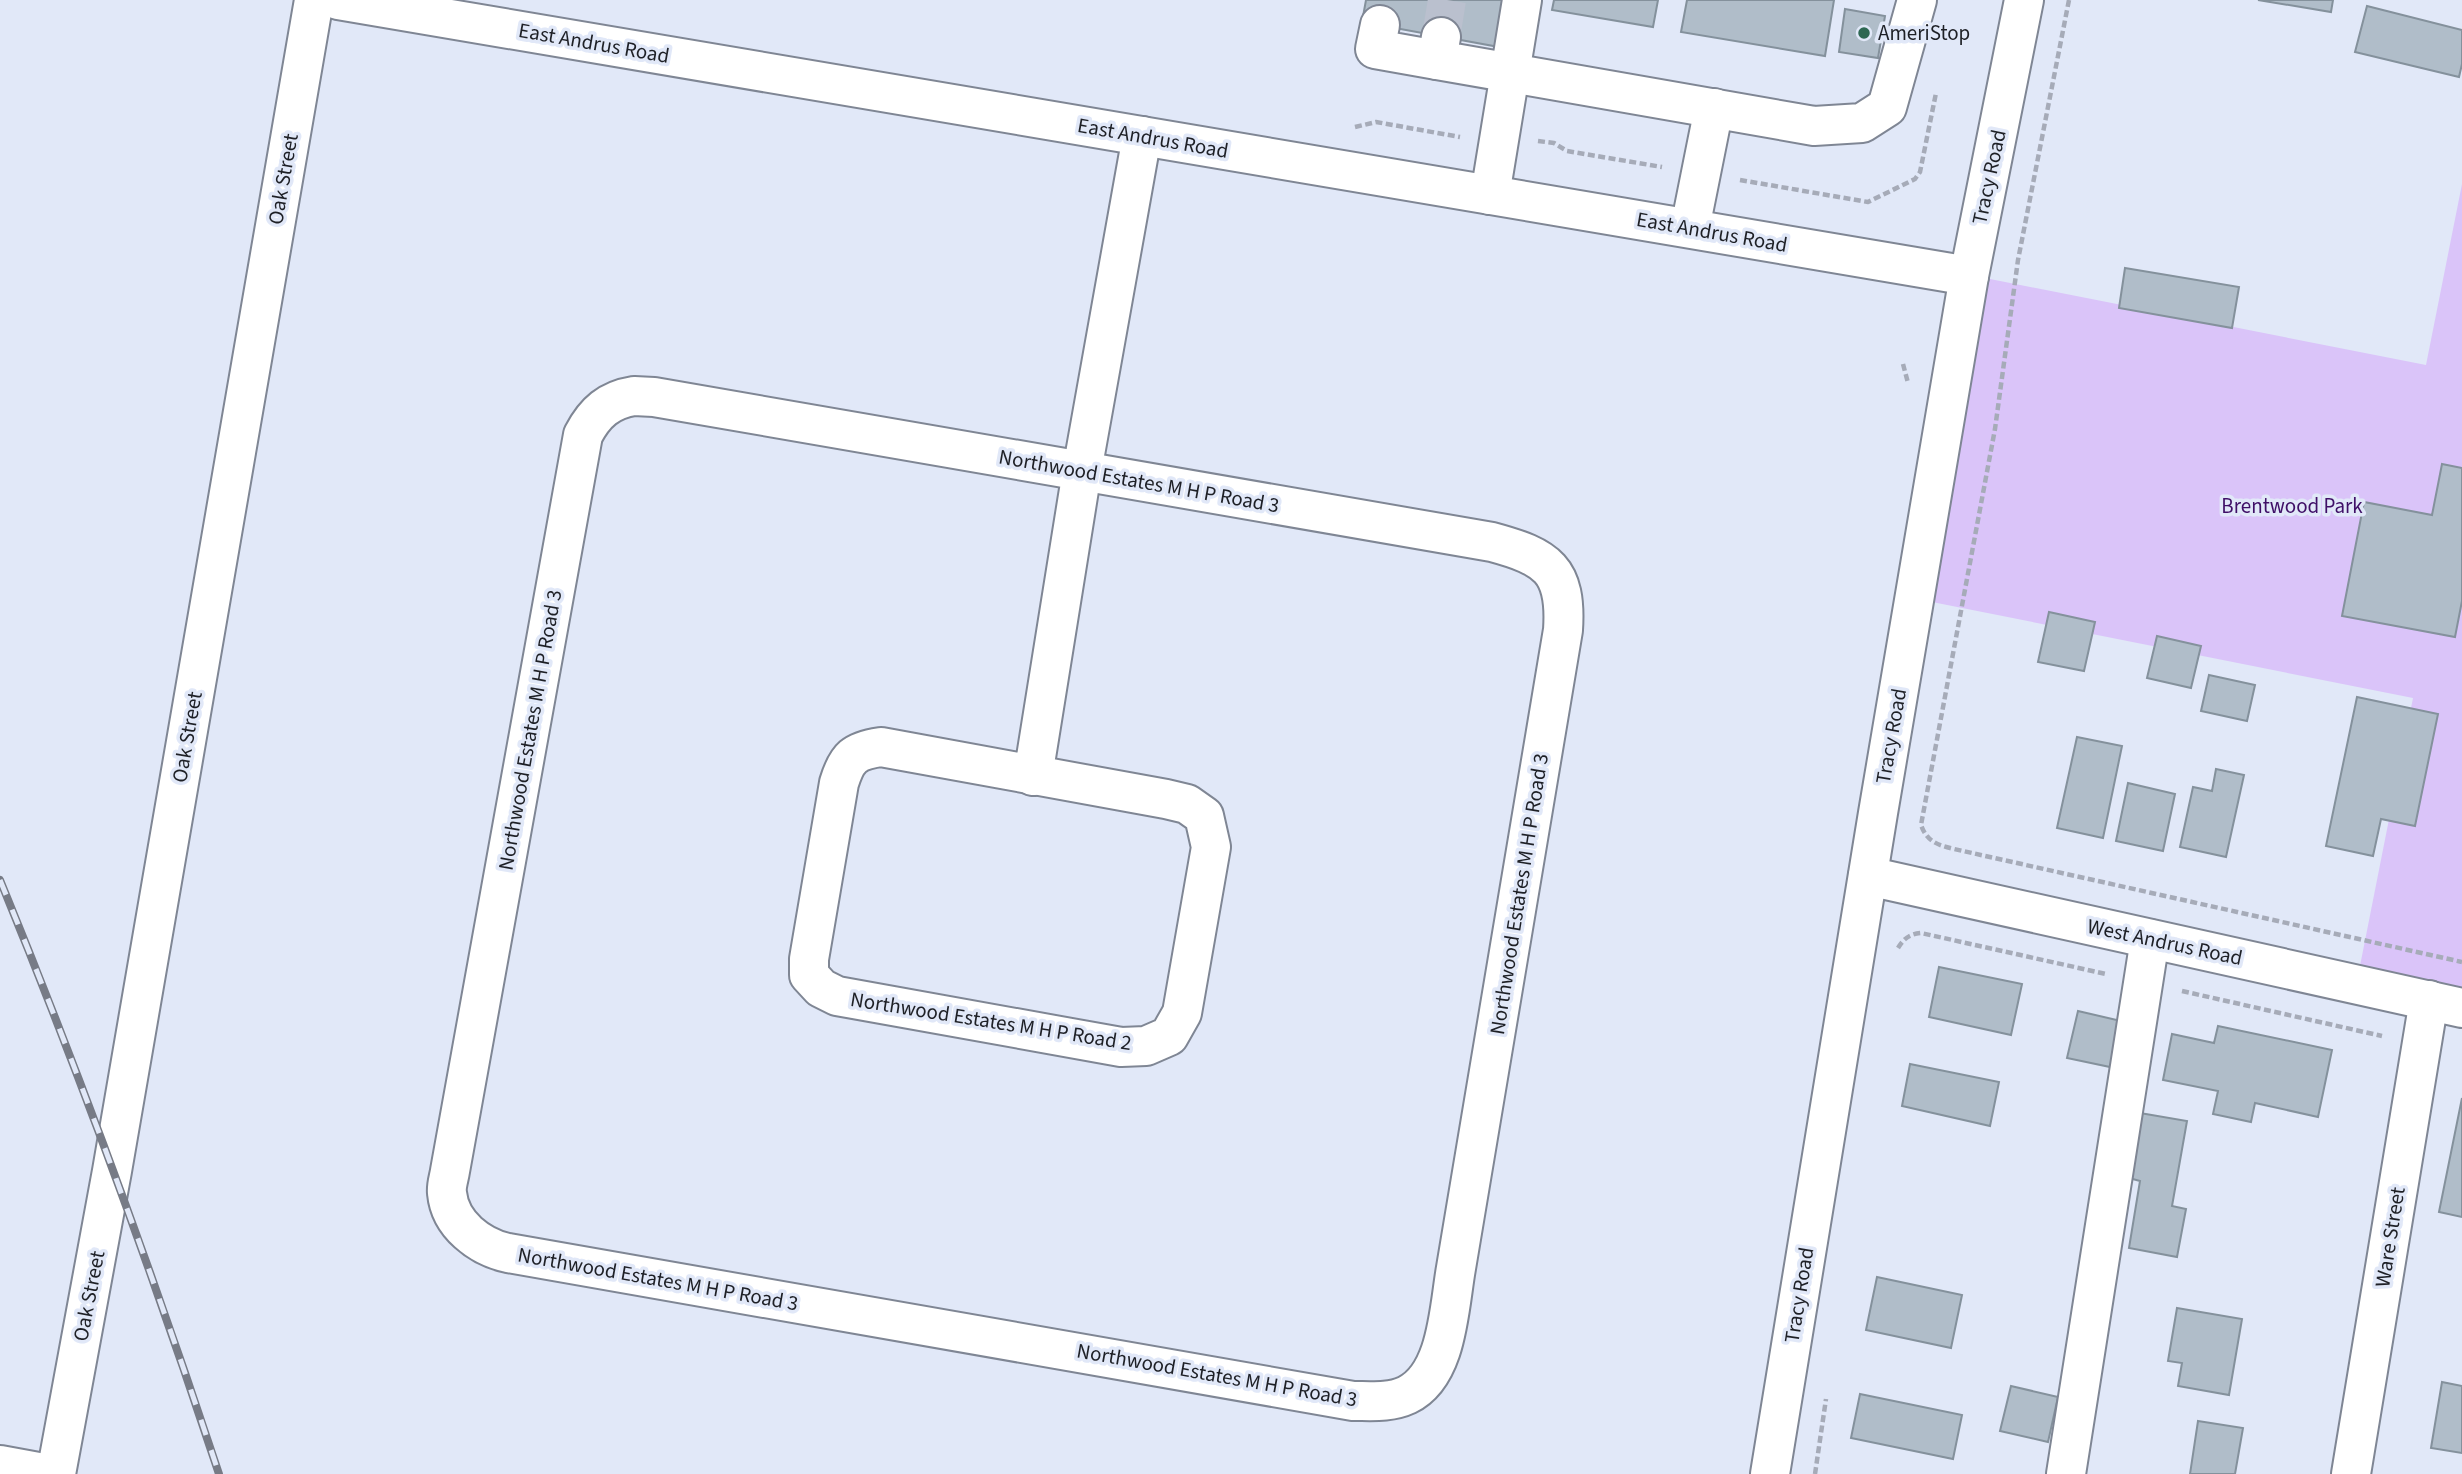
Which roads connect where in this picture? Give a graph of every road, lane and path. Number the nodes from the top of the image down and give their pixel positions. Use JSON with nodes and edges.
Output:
{"nodes":[{"id":1,"x":314,"y":0,"type":"edge"},
{"id":2,"x":338,"y":0,"type":"edge"},
{"id":3,"x":1522,"y":0,"type":"edge"},
{"id":4,"x":1917,"y":0,"type":"edge"},
{"id":5,"x":2024,"y":0,"type":"edge"},
{"id":6,"x":2069,"y":0,"type":"edge"},
{"id":7,"x":1380,"y":25,"type":"dead end"},
{"id":8,"x":1510,"y":72,"type":"junction"},
{"id":9,"x":1714,"y":108,"type":"junction"},
{"id":10,"x":1142,"y":136,"type":"junction"},
{"id":11,"x":1490,"y":195,"type":"junction"},
{"id":12,"x":1690,"y":228,"type":"junction"},
{"id":13,"x":1969,"y":276,"type":"junction"},
{"id":14,"x":1082,"y":471,"type":"junction"},
{"id":15,"x":1033,"y":776,"type":"junction"},
{"id":16,"x":1868,"y":876,"type":"junction"},
{"id":17,"x":2150,"y":939,"type":"junction"},
{"id":18,"x":1897,"y":950,"type":"dead end"},
{"id":19,"x":2462,"y":962,"type":"edge"},
{"id":20,"x":2143,"y":983,"type":"junction"},
{"id":21,"x":2446,"y":1004,"type":"edge"},
{"id":22,"x":2421,"y":1045,"type":"junction"},
{"id":23,"x":1827,"y":1391,"type":"dead end"},
{"id":24,"x":0,"y":1465,"type":"edge"},
{"id":25,"x":49,"y":1474,"type":"edge"},
{"id":26,"x":56,"y":1474,"type":"edge"},
{"id":27,"x":1770,"y":1474,"type":"edge"},
{"id":28,"x":1815,"y":1474,"type":"edge"},
{"id":29,"x":2066,"y":1474,"type":"edge"},
{"id":30,"x":2351,"y":1474,"type":"edge"}],
"edges":[{"from":1,"to":26,"type":"street","name":"Oak Street"},
{"from":2,"to":10,"type":"street","name":"East Andrus Road"},
{"from":3,"to":8,"type":"street"},
{"from":4,"to":9,"type":"street"},
{"from":5,"to":13,"type":"street","name":"Tracy Road"},
{"from":6,"to":19,"type":"path"},
{"from":7,"to":8,"type":"street"},
{"from":8,"to":9,"type":"street"},
{"from":8,"to":11,"type":"street"},
{"from":9,"to":12,"type":"street"},
{"from":10,"to":11,"type":"street","name":"East Andrus Road"},
{"from":10,"to":14,"type":"street"},
{"from":11,"to":12,"type":"street","name":"East Andrus Road"},
{"from":12,"to":13,"type":"street","name":"East Andrus Road"},
{"from":13,"to":16,"type":"street","name":"Tracy Road"},
{"from":14,"to":14,"type":"street","name":"Northwood Estates M H P Road 3"},
{"from":14,"to":15,"type":"street"},
{"from":15,"to":15,"type":"street","name":"Northwood Estates M H P Road 2"},
{"from":16,"to":17,"type":"street","name":"West Andrus Road"},
{"from":16,"to":27,"type":"street","name":"Tracy Road"},
{"from":17,"to":20,"type":"street"},
{"from":17,"to":21,"type":"street","name":"West Andrus Road"},
{"from":18,"to":20,"type":"path"},
{"from":20,"to":22,"type":"path"},
{"from":20,"to":29,"type":"street"},
{"from":21,"to":22,"type":"street","name":"Ware Street"},
{"from":22,"to":30,"type":"street","name":"Ware Street"},
{"from":23,"to":28,"type":"path"},
{"from":24,"to":25,"type":"street"}]}
